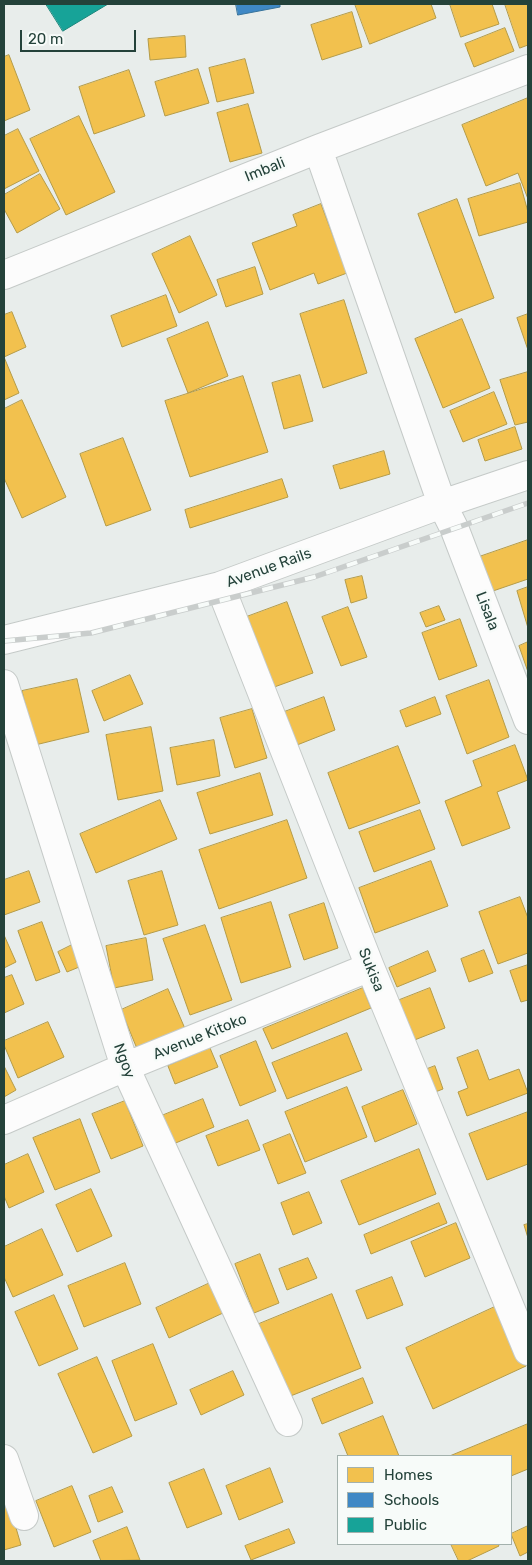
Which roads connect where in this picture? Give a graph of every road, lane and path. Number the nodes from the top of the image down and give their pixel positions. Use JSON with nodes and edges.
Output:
{"nodes":[{"id":1,"x":528,"y":69,"type":"edge"},
{"id":2,"x":318,"y":149,"type":"junction"},
{"id":3,"x":4,"y":275,"type":"edge"},
{"id":4,"x":528,"y":475,"type":"edge"},
{"id":5,"x":442,"y":504,"type":"junction"},
{"id":6,"x":220,"y":586,"type":"junction"},
{"id":7,"x":4,"y":640,"type":"edge"},
{"id":8,"x":4,"y":684,"type":"edge"},
{"id":9,"x":528,"y":720,"type":"edge"},
{"id":10,"x":370,"y":967,"type":"junction"},
{"id":11,"x":125,"y":1067,"type":"junction"},
{"id":12,"x":4,"y":1120,"type":"edge"},
{"id":13,"x":528,"y":1351,"type":"edge"},
{"id":14,"x":288,"y":1422,"type":"dead end"},
{"id":15,"x":4,"y":1459,"type":"edge"},
{"id":16,"x":24,"y":1516,"type":"dead end"}],
"edges":[{"from":1,"to":2,"type":"street","name":"Imbali"},
{"from":2,"to":3,"type":"street","name":"Imbali"},
{"from":2,"to":5,"type":"street","name":"Lisala"},
{"from":4,"to":5,"type":"street","name":"Avenue Rails"},
{"from":5,"to":6,"type":"street","name":"Avenue Rails"},
{"from":5,"to":9,"type":"street","name":"Lisala"},
{"from":6,"to":7,"type":"street","name":"Avenue Rails"},
{"from":6,"to":10,"type":"street","name":"Sukisa"},
{"from":8,"to":11,"type":"street","name":"Ngoy"},
{"from":10,"to":11,"type":"street","name":"Avenue Kitoko"},
{"from":10,"to":13,"type":"street","name":"Sukisa"},
{"from":11,"to":12,"type":"street","name":"Avenue Kitoko"},
{"from":11,"to":14,"type":"street","name":"Ngoy"},
{"from":15,"to":16,"type":"street"}]}
